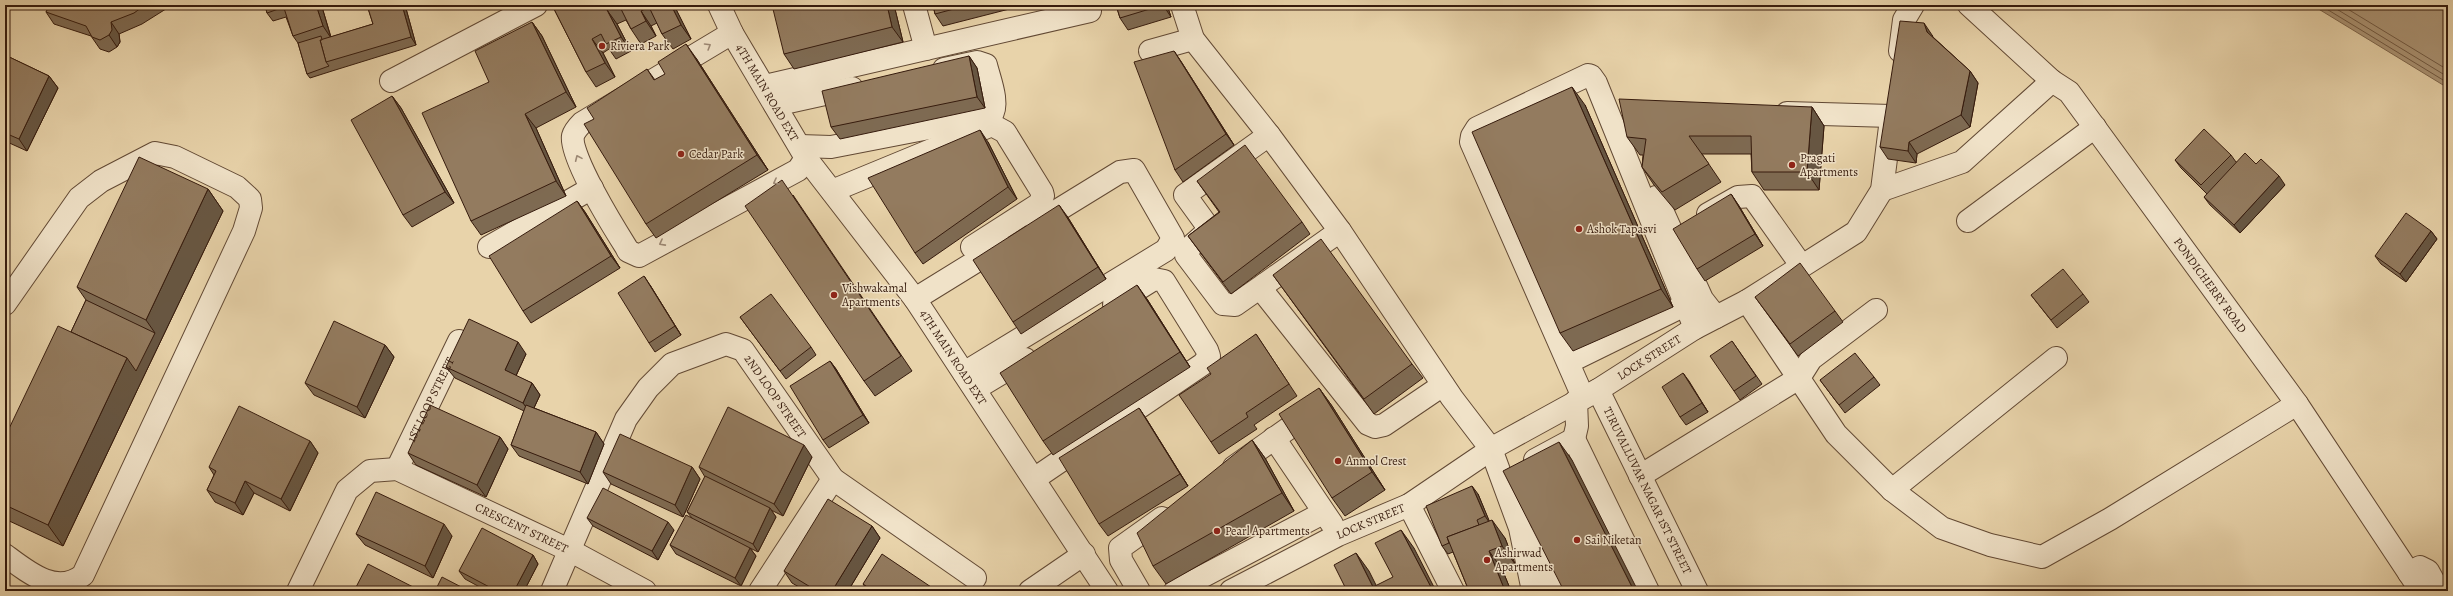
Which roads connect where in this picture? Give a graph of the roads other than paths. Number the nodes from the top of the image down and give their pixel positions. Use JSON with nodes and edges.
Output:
{"nodes":[{"id":1,"x":536,"y":5,"type":"edge"},
{"id":2,"x":719,"y":5,"type":"edge"},
{"id":3,"x":914,"y":5,"type":"edge"},
{"id":4,"x":1182,"y":5,"type":"edge"},
{"id":5,"x":1913,"y":5,"type":"edge"},
{"id":6,"x":1969,"y":5,"type":"edge"},
{"id":7,"x":1090,"y":11,"type":"dead end"},
{"id":8,"x":732,"y":33,"type":"junction"},
{"id":9,"x":1193,"y":39,"type":"junction"},
{"id":10,"x":926,"y":49,"type":"junction"},
{"id":11,"x":1150,"y":51,"type":"dead end"},
{"id":12,"x":1897,"y":72,"type":"edge"},
{"id":13,"x":923,"y":73,"type":"edge"},
{"id":14,"x":391,"y":81,"type":"dead end"},
{"id":15,"x":2052,"y":81,"type":"junction"},
{"id":16,"x":869,"y":85,"type":"edge"},
{"id":17,"x":1894,"y":94,"type":"edge"},
{"id":18,"x":770,"y":96,"type":"junction"},
{"id":19,"x":1630,"y":112,"type":"edge"},
{"id":20,"x":1770,"y":113,"type":"edge"},
{"id":21,"x":1891,"y":116,"type":"junction"},
{"id":22,"x":2095,"y":128,"type":"junction"},
{"id":23,"x":1269,"y":135,"type":"junction"},
{"id":24,"x":803,"y":152,"type":"junction"},
{"id":25,"x":592,"y":188,"type":"junction"},
{"id":26,"x":1882,"y":190,"type":"junction"},
{"id":27,"x":832,"y":191,"type":"junction"},
{"id":28,"x":1968,"y":221,"type":"dead end"},
{"id":29,"x":1340,"y":231,"type":"junction"},
{"id":30,"x":1673,"y":233,"type":"junction"},
{"id":31,"x":489,"y":247,"type":"dead end"},
{"id":32,"x":1801,"y":265,"type":"junction"},
{"id":33,"x":1266,"y":284,"type":"junction"},
{"id":34,"x":911,"y":293,"type":"junction"},
{"id":35,"x":1747,"y":301,"type":"junction"},
{"id":36,"x":5,"y":304,"type":"edge"},
{"id":37,"x":1685,"y":305,"type":"junction"},
{"id":38,"x":1876,"y":310,"type":"dead end"},
{"id":39,"x":1716,"y":317,"type":"junction"},
{"id":40,"x":1695,"y":328,"type":"junction"},
{"id":41,"x":465,"y":330,"type":"edge"},
{"id":42,"x":2056,"y":358,"type":"dead end"},
{"id":43,"x":1569,"y":362,"type":"junction"},
{"id":44,"x":1799,"y":378,"type":"junction"},
{"id":45,"x":969,"y":381,"type":"junction"},
{"id":46,"x":1443,"y":385,"type":"junction"},
{"id":47,"x":1586,"y":396,"type":"junction"},
{"id":48,"x":2297,"y":404,"type":"junction"},
{"id":49,"x":1306,"y":416,"type":"edge"},
{"id":50,"x":1274,"y":438,"type":"junction"},
{"id":51,"x":1574,"y":440,"type":"junction"},
{"id":52,"x":1494,"y":448,"type":"junction"},
{"id":53,"x":397,"y":469,"type":"junction"},
{"id":54,"x":1508,"y":474,"type":"junction"},
{"id":55,"x":1640,"y":476,"type":"junction"},
{"id":56,"x":833,"y":479,"type":"junction"},
{"id":57,"x":1034,"y":479,"type":"junction"},
{"id":58,"x":1217,"y":480,"type":"edge"},
{"id":59,"x":1892,"y":490,"type":"junction"},
{"id":60,"x":1409,"y":505,"type":"junction"},
{"id":61,"x":1178,"y":507,"type":"edge"},
{"id":62,"x":1323,"y":513,"type":"junction"},
{"id":63,"x":1338,"y":535,"type":"junction"},
{"id":64,"x":571,"y":551,"type":"junction"},
{"id":65,"x":1084,"y":554,"type":"junction"},
{"id":66,"x":5,"y":555,"type":"edge"},
{"id":67,"x":975,"y":578,"type":"dead end"},
{"id":68,"x":2415,"y":582,"type":"edge"},
{"id":69,"x":298,"y":591,"type":"edge"},
{"id":70,"x":552,"y":591,"type":"edge"},
{"id":71,"x":645,"y":591,"type":"edge"},
{"id":72,"x":760,"y":591,"type":"edge"},
{"id":73,"x":1030,"y":591,"type":"edge"},
{"id":74,"x":1106,"y":591,"type":"edge"},
{"id":75,"x":1138,"y":591,"type":"edge"},
{"id":76,"x":1175,"y":591,"type":"edge"},
{"id":77,"x":1231,"y":591,"type":"edge"},
{"id":78,"x":1453,"y":591,"type":"edge"},
{"id":79,"x":1533,"y":591,"type":"edge"},
{"id":80,"x":1555,"y":591,"type":"edge"},
{"id":81,"x":1648,"y":591,"type":"edge"},
{"id":82,"x":1697,"y":591,"type":"edge"},
{"id":83,"x":2439,"y":591,"type":"edge"}],
"edges":[{"from":1,"to":14,"type":"street"},
{"from":2,"to":8,"type":"street","name":"4TH MAIN ROAD EXT"},
{"from":3,"to":10,"type":"street"},
{"from":4,"to":9,"type":"street"},
{"from":5,"to":12,"type":"street"},
{"from":6,"to":15,"type":"street","name":"PONDICHERRY ROAD"},
{"from":7,"to":10,"type":"street"},
{"from":8,"to":18,"type":"street","name":"4TH MAIN ROAD EXT"},
{"from":25,"to":8,"type":"street","one_way":true},
{"from":9,"to":11,"type":"street"},
{"from":9,"to":23,"type":"street"},
{"from":10,"to":18,"type":"street"},
{"from":13,"to":24,"type":"street"},
{"from":15,"to":22,"type":"street","name":"PONDICHERRY ROAD"},
{"from":15,"to":26,"type":"street"},
{"from":16,"to":18,"type":"street"},
{"from":17,"to":21,"type":"street","name":"LOCK STREET"},
{"from":18,"to":24,"type":"street","name":"4TH MAIN ROAD EXT"},
{"from":19,"to":30,"type":"street"},
{"from":20,"to":21,"type":"street"},
{"from":21,"to":26,"type":"street","name":"LOCK STREET"},
{"from":22,"to":28,"type":"street"},
{"from":22,"to":48,"type":"street","name":"PONDICHERRY ROAD"},
{"from":23,"to":29,"type":"street"},
{"from":23,"to":33,"type":"street"},
{"from":24,"to":25,"type":"street","one_way":true},
{"from":24,"to":27,"type":"street","name":"4TH MAIN ROAD EXT"},
{"from":25,"to":31,"type":"street"},
{"from":26,"to":32,"type":"street","name":"LOCK STREET"},
{"from":27,"to":34,"type":"street","name":"4TH MAIN ROAD EXT"},
{"from":27,"to":34,"type":"street"},
{"from":29,"to":33,"type":"street"},
{"from":29,"to":46,"type":"street"},
{"from":30,"to":32,"type":"street"},
{"from":30,"to":39,"type":"street"},
{"from":32,"to":35,"type":"street","name":"LOCK STREET"},
{"from":33,"to":46,"type":"street"},
{"from":34,"to":45,"type":"street","name":"4TH MAIN ROAD EXT"},
{"from":34,"to":45,"type":"street"},
{"from":35,"to":39,"type":"street","name":"LOCK STREET"},
{"from":35,"to":44,"type":"street"},
{"from":36,"to":66,"type":"street"},
{"from":37,"to":40,"type":"street"},
{"from":37,"to":43,"type":"street"},
{"from":37,"to":43,"type":"street","name":"TIRUVALLUVAR NAGAR 1ST STREET"},
{"from":38,"to":44,"type":"street"},
{"from":39,"to":40,"type":"street","name":"LOCK STREET"},
{"from":40,"to":47,"type":"street","name":"LOCK STREET"},
{"from":41,"to":53,"type":"street","name":"1ST LOOP STREET"},
{"from":42,"to":59,"type":"street"},
{"from":43,"to":47,"type":"street","name":"TIRUVALLUVAR NAGAR 1ST STREET"},
{"from":44,"to":55,"type":"street"},
{"from":44,"to":59,"type":"street"},
{"from":45,"to":57,"type":"street","name":"4TH MAIN ROAD EXT"},
{"from":45,"to":57,"type":"street"},
{"from":46,"to":52,"type":"street"},
{"from":47,"to":51,"type":"street"},
{"from":47,"to":52,"type":"street","name":"LOCK STREET"},
{"from":47,"to":55,"type":"street","name":"TIRUVALLUVAR NAGAR 1ST STREET"},
{"from":48,"to":59,"type":"street"},
{"from":48,"to":68,"type":"street","name":"PONDICHERRY ROAD"},
{"from":49,"to":50,"type":"street"},
{"from":50,"to":58,"type":"street"},
{"from":50,"to":62,"type":"street"},
{"from":51,"to":54,"type":"street"},
{"from":51,"to":81,"type":"street"},
{"from":52,"to":54,"type":"street"},
{"from":52,"to":60,"type":"street","name":"LOCK STREET"},
{"from":52,"to":79,"type":"street"},
{"from":53,"to":64,"type":"street","name":"CRESCENT STREET"},
{"from":53,"to":69,"type":"street"},
{"from":54,"to":80,"type":"street"},
{"from":55,"to":82,"type":"street","name":"TIRUVALLUVAR NAGAR 1ST STREET"},
{"from":56,"to":64,"type":"street","name":"2ND LOOP STREET"},
{"from":56,"to":67,"type":"street","name":"2ND LOOP STREET"},
{"from":56,"to":72,"type":"street"},
{"from":57,"to":65,"type":"street","name":"4TH MAIN ROAD EXT"},
{"from":60,"to":63,"type":"street","name":"LOCK STREET"},
{"from":60,"to":78,"type":"street"},
{"from":61,"to":75,"type":"street"},
{"from":62,"to":63,"type":"street"},
{"from":62,"to":76,"type":"street"},
{"from":63,"to":77,"type":"street","name":"LOCK STREET"},
{"from":64,"to":70,"type":"street","name":"2ND LOOP STREET"},
{"from":64,"to":71,"type":"street","name":"CRESCENT STREET"},
{"from":65,"to":73,"type":"street"},
{"from":65,"to":74,"type":"street","name":"4TH MAIN ROAD EXT"},
{"from":68,"to":83,"type":"street"}]}
